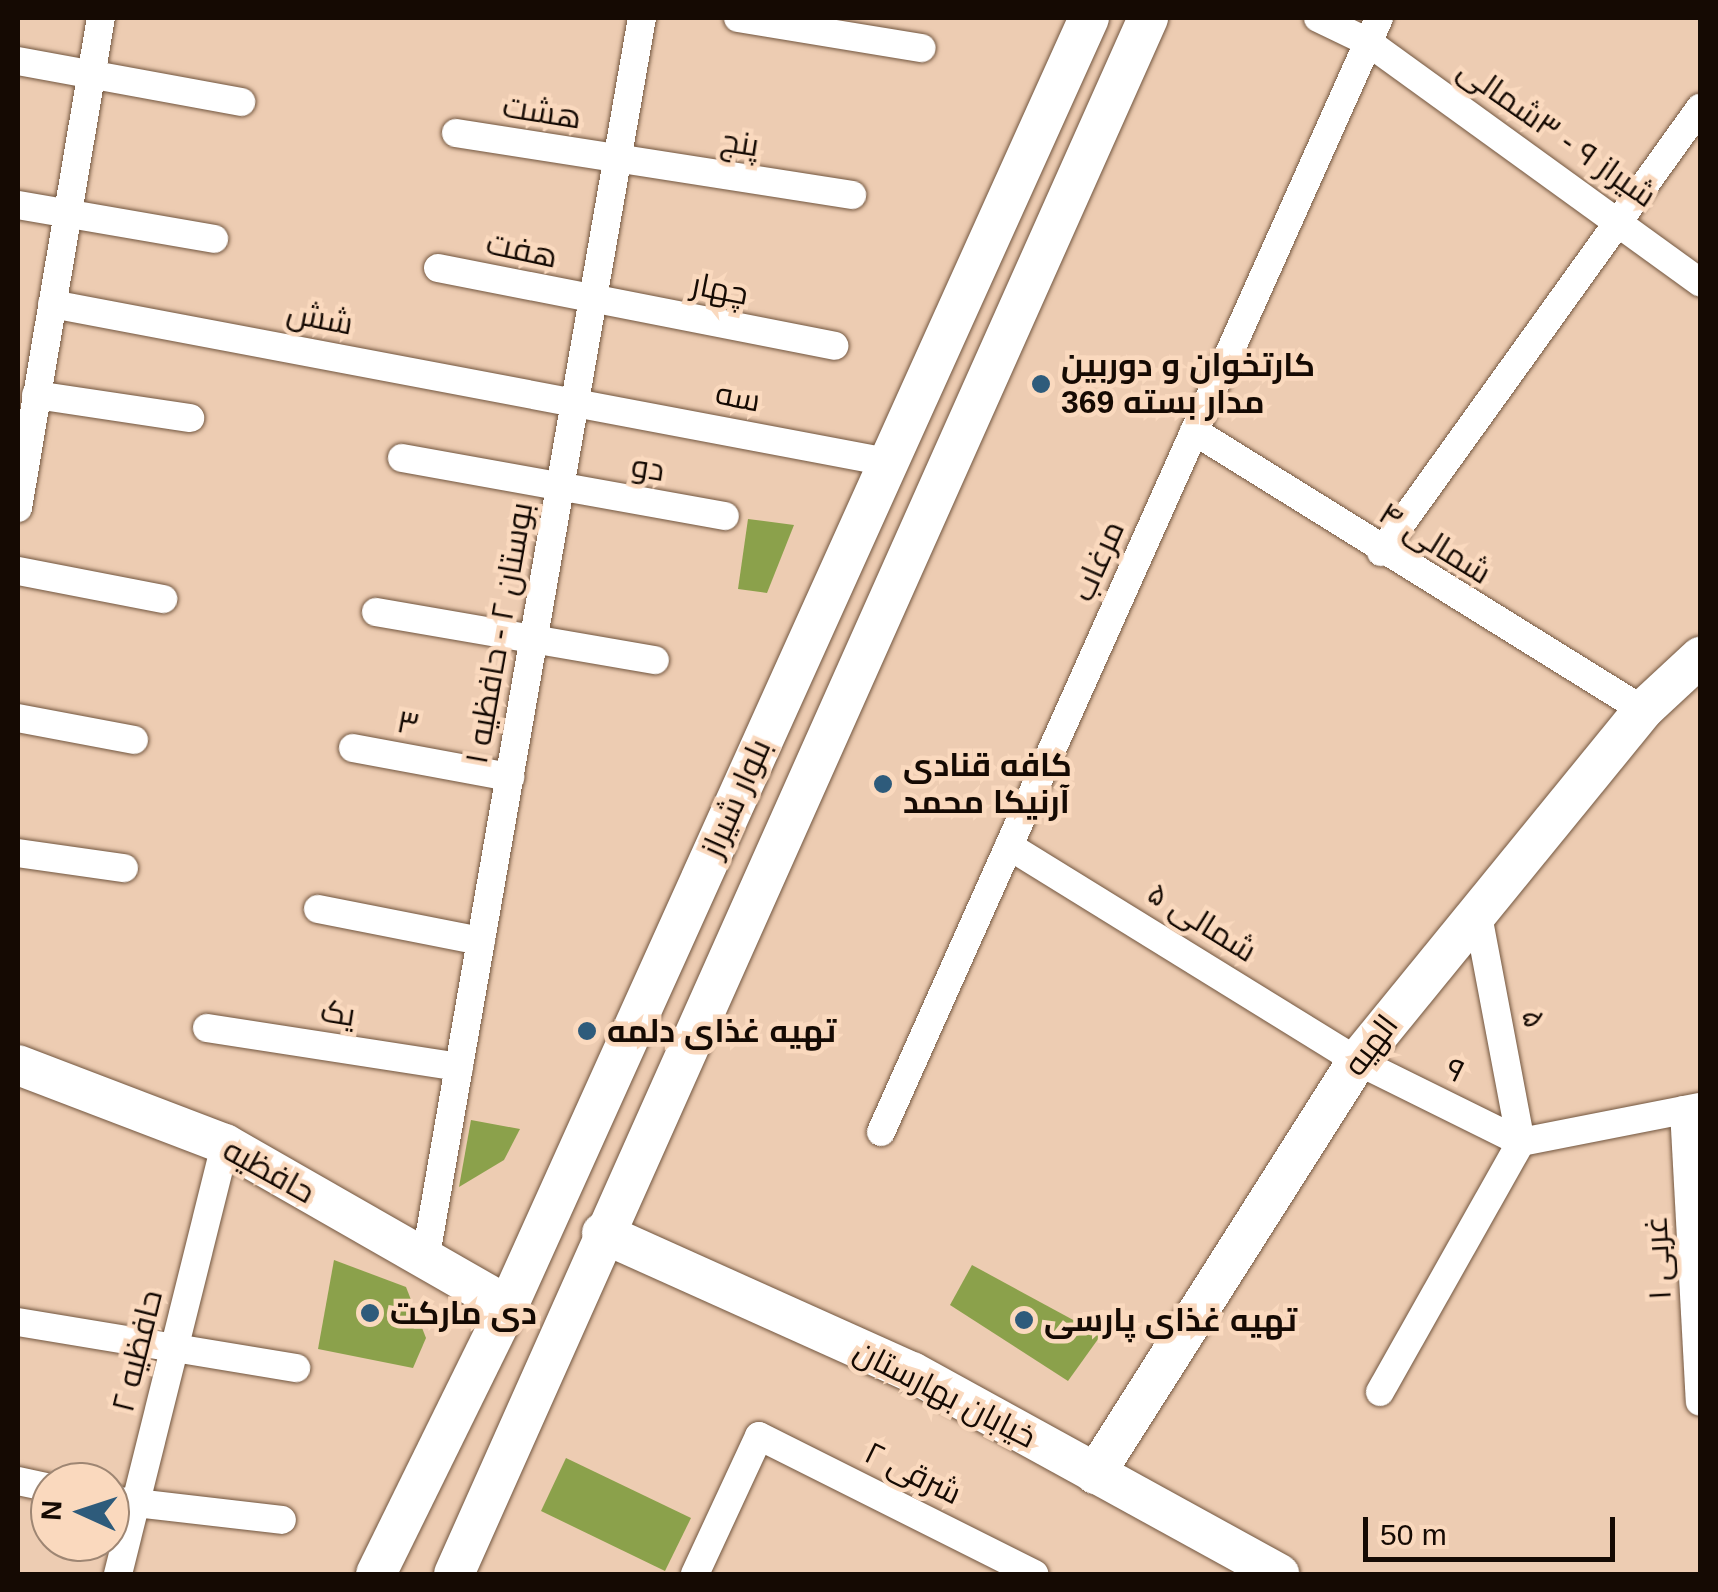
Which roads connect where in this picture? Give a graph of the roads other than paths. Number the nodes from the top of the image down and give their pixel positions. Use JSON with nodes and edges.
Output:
{"nodes":[{"id":1,"x":101,"y":18,"type":"edge"},
{"id":2,"x":642,"y":18,"type":"edge"},
{"id":3,"x":738,"y":18,"type":"edge"},
{"id":4,"x":1089,"y":18,"type":"edge"},
{"id":5,"x":1148,"y":18,"type":"edge"},
{"id":6,"x":1318,"y":18,"type":"edge"},
{"id":7,"x":1373,"y":30,"type":"edge"},
{"id":8,"x":922,"y":48,"type":"dead end"},
{"id":9,"x":18,"y":61,"type":"edge"},
{"id":10,"x":91,"y":74,"type":"junction"},
{"id":11,"x":241,"y":102,"type":"dead end"},
{"id":12,"x":1700,"y":108,"type":"edge"},
{"id":13,"x":456,"y":132,"type":"dead end"},
{"id":14,"x":618,"y":160,"type":"junction"},
{"id":15,"x":852,"y":195,"type":"dead end"},
{"id":16,"x":18,"y":205,"type":"edge"},
{"id":17,"x":68,"y":214,"type":"junction"},
{"id":18,"x":1620,"y":219,"type":"junction"},
{"id":19,"x":214,"y":239,"type":"dead end"},
{"id":20,"x":438,"y":268,"type":"dead end"},
{"id":21,"x":1700,"y":282,"type":"edge"},
{"id":22,"x":593,"y":300,"type":"junction"},
{"id":23,"x":52,"y":304,"type":"junction"},
{"id":24,"x":834,"y":346,"type":"dead end"},
{"id":25,"x":36,"y":395,"type":"junction"},
{"id":26,"x":575,"y":401,"type":"junction"},
{"id":27,"x":190,"y":418,"type":"dead end"},
{"id":28,"x":1194,"y":431,"type":"junction"},
{"id":29,"x":402,"y":458,"type":"dead end"},
{"id":30,"x":887,"y":462,"type":"junction"},
{"id":31,"x":560,"y":490,"type":"junction"},
{"id":32,"x":18,"y":508,"type":"edge"},
{"id":33,"x":725,"y":516,"type":"dead end"},
{"id":34,"x":1381,"y":552,"type":"junction"},
{"id":35,"x":18,"y":571,"type":"edge"},
{"id":36,"x":163,"y":599,"type":"dead end"},
{"id":37,"x":376,"y":612,"type":"dead end"},
{"id":38,"x":534,"y":640,"type":"junction"},
{"id":39,"x":1700,"y":656,"type":"edge"},
{"id":40,"x":655,"y":660,"type":"dead end"},
{"id":41,"x":1643,"y":710,"type":"junction"},
{"id":42,"x":18,"y":718,"type":"edge"},
{"id":43,"x":134,"y":740,"type":"dead end"},
{"id":44,"x":353,"y":748,"type":"dead end"},
{"id":45,"x":510,"y":778,"type":"junction"},
{"id":46,"x":1009,"y":846,"type":"junction"},
{"id":47,"x":18,"y":853,"type":"edge"},
{"id":48,"x":124,"y":868,"type":"dead end"},
{"id":49,"x":318,"y":908,"type":"dead end"},
{"id":50,"x":1477,"y":910,"type":"junction"},
{"id":51,"x":481,"y":941,"type":"junction"},
{"id":52,"x":206,"y":1028,"type":"dead end"},
{"id":53,"x":1357,"y":1061,"type":"junction"},
{"id":54,"x":18,"y":1065,"type":"edge"},
{"id":55,"x":459,"y":1067,"type":"junction"},
{"id":56,"x":1692,"y":1109,"type":"edge"},
{"id":57,"x":881,"y":1132,"type":"dead end"},
{"id":58,"x":1522,"y":1142,"type":"junction"},
{"id":59,"x":224,"y":1144,"type":"junction"},
{"id":60,"x":602,"y":1233,"type":"junction"},
{"id":61,"x":425,"y":1262,"type":"junction"},
{"id":62,"x":508,"y":1306,"type":"junction"},
{"id":63,"x":18,"y":1322,"type":"edge"},
{"id":64,"x":173,"y":1352,"type":"junction"},
{"id":65,"x":296,"y":1368,"type":"dead end"},
{"id":66,"x":1380,"y":1392,"type":"dead end"},
{"id":67,"x":1700,"y":1402,"type":"edge"},
{"id":68,"x":1095,"y":1474,"type":"junction"},
{"id":69,"x":130,"y":1479,"type":"edge"},
{"id":70,"x":130,"y":1504,"type":"edge"},
{"id":71,"x":282,"y":1520,"type":"dead end"},
{"id":72,"x":989,"y":1564,"type":"edge"},
{"id":73,"x":376,"y":1574,"type":"edge"},
{"id":74,"x":454,"y":1574,"type":"edge"},
{"id":75,"x":695,"y":1574,"type":"edge"},
{"id":76,"x":1034,"y":1574,"type":"edge"},
{"id":77,"x":1279,"y":1574,"type":"edge"}],
"edges":[{"from":1,"to":10,"type":"street"},
{"from":2,"to":14,"type":"street","name":"بوستان ۲ - حافظیه ۱"},
{"from":3,"to":8,"type":"street"},
{"from":4,"to":30,"type":"main road","name":"بلوار شیراز"},
{"from":5,"to":60,"type":"main road","name":"بلوار شیراز"},
{"from":6,"to":7,"type":"street","name":"شیراز ۹ - ۳شمالی"},
{"from":7,"to":18,"type":"street","name":"شیراز ۹ - ۳شمالی"},
{"from":7,"to":28,"type":"street","name":"مرغاب"},
{"from":9,"to":10,"type":"street"},
{"from":10,"to":11,"type":"street"},
{"from":10,"to":17,"type":"street"},
{"from":12,"to":18,"type":"street"},
{"from":13,"to":14,"type":"street","name":"هشت"},
{"from":14,"to":15,"type":"street","name":"پنج"},
{"from":14,"to":22,"type":"street","name":"بوستان ۲ - حافظیه ۱"},
{"from":16,"to":17,"type":"street"},
{"from":17,"to":19,"type":"street"},
{"from":17,"to":23,"type":"street"},
{"from":18,"to":21,"type":"street","name":"شیراز ۹ - ۳شمالی"},
{"from":18,"to":34,"type":"street"},
{"from":20,"to":22,"type":"street","name":"هفت"},
{"from":22,"to":24,"type":"street","name":"چهار"},
{"from":22,"to":26,"type":"street","name":"بوستان ۲ - حافظیه ۱"},
{"from":23,"to":25,"type":"street"},
{"from":23,"to":26,"type":"street","name":"شش"},
{"from":25,"to":27,"type":"street"},
{"from":25,"to":32,"type":"street"},
{"from":26,"to":30,"type":"street","name":"سه"},
{"from":26,"to":31,"type":"street","name":"بوستان ۲ - حافظیه ۱"},
{"from":28,"to":34,"type":"street","name":"۴ شمالی"},
{"from":28,"to":46,"type":"street","name":"مرغاب"},
{"from":29,"to":31,"type":"street"},
{"from":30,"to":62,"type":"main road","name":"بلوار شیراز"},
{"from":31,"to":33,"type":"street","name":"دو"},
{"from":31,"to":38,"type":"street","name":"بوستان ۲ - حافظیه ۱"},
{"from":34,"to":41,"type":"street","name":"۴ شمالی"},
{"from":35,"to":36,"type":"street"},
{"from":37,"to":38,"type":"street"},
{"from":38,"to":40,"type":"street"},
{"from":38,"to":45,"type":"street","name":"بوستان ۲ - حافظیه ۱"},
{"from":39,"to":41,"type":"main road","name":"الهیه"},
{"from":41,"to":50,"type":"main road","name":"الهیه"},
{"from":42,"to":43,"type":"street"},
{"from":44,"to":45,"type":"street","name":"۳"},
{"from":45,"to":51,"type":"street","name":"بوستان ۲ - حافظیه ۱"},
{"from":46,"to":53,"type":"street","name":"۵ شمالی"},
{"from":46,"to":57,"type":"street","name":"مرغاب"},
{"from":47,"to":48,"type":"street"},
{"from":49,"to":51,"type":"street"},
{"from":50,"to":53,"type":"main road","name":"الهیه"},
{"from":50,"to":58,"type":"street","name":"۵"},
{"from":51,"to":55,"type":"street","name":"بوستان ۲ - حافظیه ۱"},
{"from":52,"to":55,"type":"street","name":"یک"},
{"from":53,"to":58,"type":"street","name":"۹"},
{"from":53,"to":68,"type":"main road","name":"الهیه"},
{"from":54,"to":59,"type":"main road","name":"حافظیه"},
{"from":55,"to":61,"type":"street","name":"بوستان ۲ - حافظیه ۱"},
{"from":56,"to":58,"type":"street"},
{"from":56,"to":67,"type":"street","name":"۱ غربی"},
{"from":58,"to":66,"type":"street"},
{"from":59,"to":61,"type":"main road","name":"حافظیه"},
{"from":59,"to":64,"type":"street","name":"حافظیه ۲"},
{"from":60,"to":68,"type":"main road","name":"خیابان بهارستان"},
{"from":60,"to":74,"type":"main road","name":"بلوار شیراز"},
{"from":61,"to":62,"type":"main road","name":"حافظیه"},
{"from":62,"to":73,"type":"main road","name":"بلوار شیراز"},
{"from":63,"to":64,"type":"street"},
{"from":64,"to":65,"type":"street"},
{"from":64,"to":69,"type":"street","name":"حافظیه ۲"},
{"from":68,"to":77,"type":"main road","name":"خیابان بهارستان"},
{"from":70,"to":71,"type":"street"},
{"from":72,"to":75,"type":"street","name":"۲ شرقی"},
{"from":72,"to":76,"type":"street","name":"۲ شرقی"}]}
